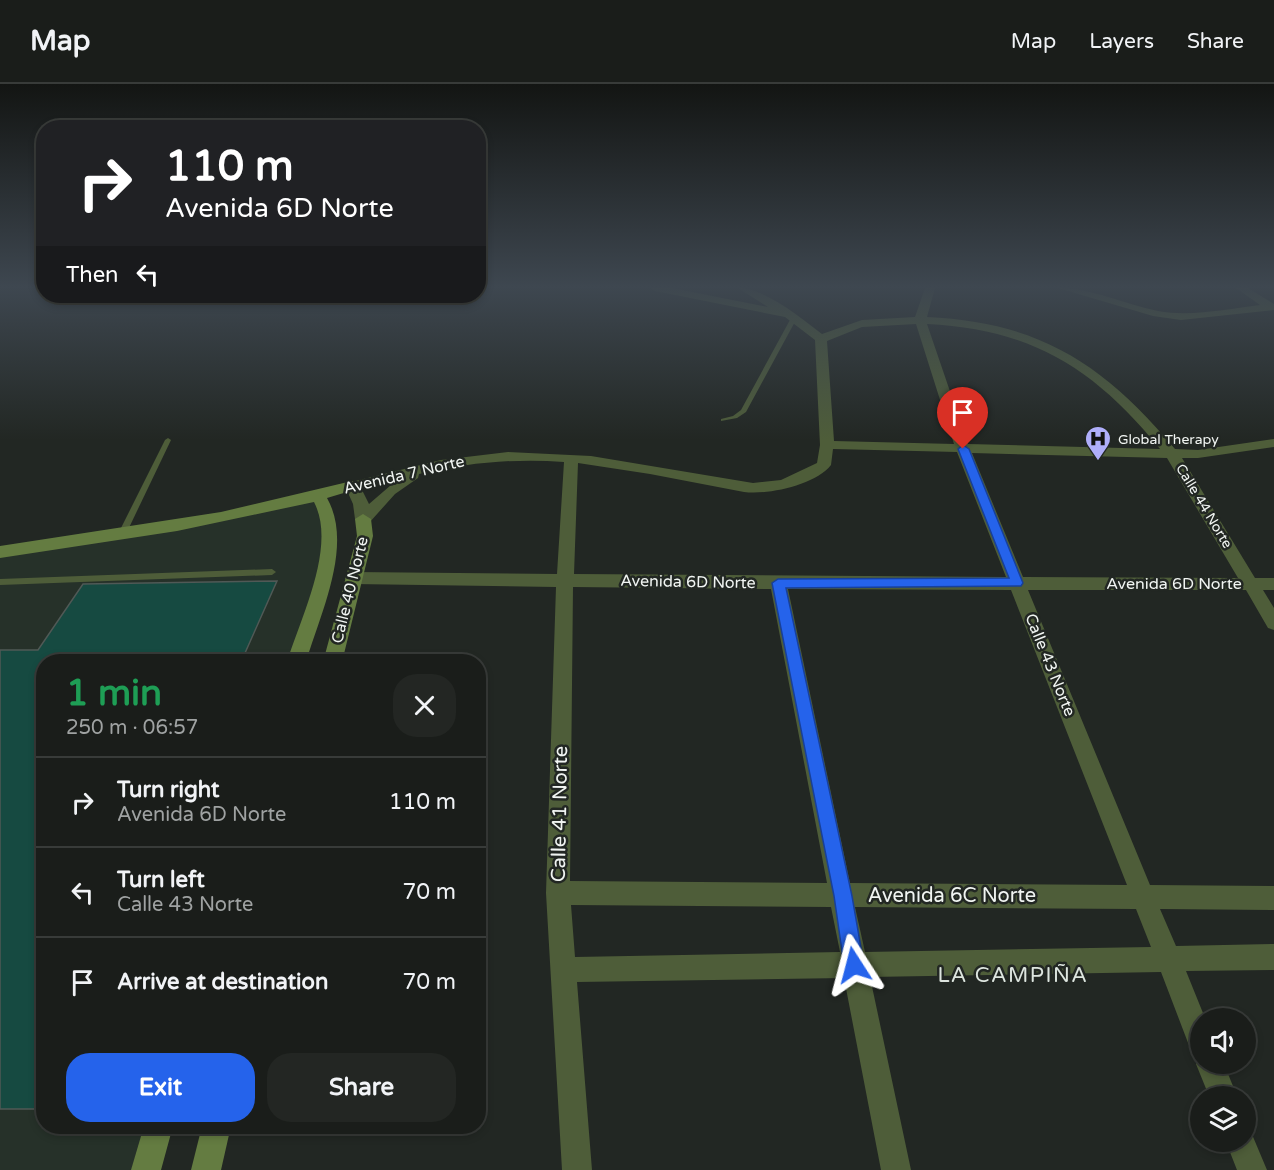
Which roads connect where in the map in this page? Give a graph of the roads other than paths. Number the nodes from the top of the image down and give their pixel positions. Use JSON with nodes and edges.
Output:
{"nodes":[{"id":1,"x":782,"y":339,"type":"edge"},
{"id":2,"x":821,"y":339,"type":"edge"},
{"id":3,"x":926,"y":339,"type":"edge"},
{"id":4,"x":1029,"y":339,"type":"edge"},
{"id":5,"x":723,"y":420,"type":"dead end"},
{"id":6,"x":168,"y":440,"type":"dead end"},
{"id":7,"x":1274,"y":443,"type":"edge"},
{"id":8,"x":827,"y":445,"type":"junction"},
{"id":9,"x":963,"y":449,"type":"junction"},
{"id":10,"x":1171,"y":453,"type":"junction"},
{"id":11,"x":571,"y":458,"type":"junction"},
{"id":12,"x":429,"y":466,"type":"junction"},
{"id":13,"x":352,"y":486,"type":"junction"},
{"id":14,"x":318,"y":496,"type":"junction"},
{"id":15,"x":363,"y":519,"type":"junction"},
{"id":16,"x":122,"y":534,"type":"junction"},
{"id":17,"x":0,"y":552,"type":"edge"},
{"id":18,"x":272,"y":572,"type":"dead end"},
{"id":19,"x":353,"y":578,"type":"junction"},
{"id":20,"x":565,"y":581,"type":"junction"},
{"id":21,"x":0,"y":582,"type":"edge"},
{"id":22,"x":778,"y":583,"type":"junction"},
{"id":23,"x":1017,"y":583,"type":"junction"},
{"id":24,"x":1251,"y":584,"type":"junction"},
{"id":25,"x":1274,"y":584,"type":"edge"},
{"id":26,"x":1274,"y":623,"type":"edge"},
{"id":27,"x":298,"y":654,"type":"edge"},
{"id":28,"x":334,"y":654,"type":"edge"},
{"id":29,"x":558,"y":893,"type":"junction"},
{"id":30,"x":843,"y":896,"type":"junction"},
{"id":31,"x":1142,"y":896,"type":"junction"},
{"id":32,"x":1274,"y":898,"type":"edge"},
{"id":33,"x":1274,"y":957,"type":"edge"},
{"id":34,"x":1168,"y":958,"type":"junction"},
{"id":35,"x":854,"y":965,"type":"junction"},
{"id":36,"x":563,"y":970,"type":"junction"},
{"id":37,"x":1190,"y":1013,"type":"edge"},
{"id":38,"x":157,"y":1134,"type":"edge"},
{"id":39,"x":215,"y":1134,"type":"edge"},
{"id":40,"x":1244,"y":1152,"type":"edge"},
{"id":41,"x":146,"y":1170,"type":"edge"},
{"id":42,"x":206,"y":1170,"type":"edge"},
{"id":43,"x":577,"y":1170,"type":"edge"},
{"id":44,"x":896,"y":1170,"type":"edge"},
{"id":45,"x":1252,"y":1170,"type":"edge"}],
"edges":[{"from":1,"to":5,"type":"lane"},
{"from":2,"to":8,"type":"street","name":"Avenida 7 Norte"},
{"from":3,"to":9,"type":"street","name":"Calle 43 Norte"},
{"from":4,"to":10,"type":"street","name":"Calle 44 Norte"},
{"from":6,"to":16,"type":"lane"},
{"from":7,"to":10,"type":"street"},
{"from":8,"to":9,"type":"street"},
{"from":8,"to":11,"type":"street","name":"Avenida 7 Norte"},
{"from":9,"to":10,"type":"street"},
{"from":9,"to":23,"type":"street","name":"Calle 43 Norte"},
{"from":10,"to":24,"type":"street","name":"Calle 44 Norte"},
{"from":11,"to":12,"type":"street","name":"Avenida 7 Norte"},
{"from":11,"to":20,"type":"street","name":"Calle 41 Norte"},
{"from":12,"to":13,"type":"street","name":"Avenida 7 Norte"},
{"from":12,"to":15,"type":"street","name":"Calle 40 Norte"},
{"from":13,"to":14,"type":"street","name":"Avenida 7 Norte"},
{"from":13,"to":15,"type":"street","name":"Calle 40 Norte"},
{"from":14,"to":16,"type":"street","name":"Avenida 7 Norte"},
{"from":14,"to":27,"type":"street","name":"Calle 40 Norte"},
{"from":15,"to":19,"type":"street","name":"Calle 40 Norte"},
{"from":16,"to":17,"type":"street","name":"Avenida 7 Norte"},
{"from":18,"to":21,"type":"lane"},
{"from":19,"to":20,"type":"street","name":"Avenida 6D Norte"},
{"from":19,"to":28,"type":"street","name":"Calle 40 Norte"},
{"from":20,"to":22,"type":"street","name":"Avenida 6D Norte"},
{"from":20,"to":29,"type":"street","name":"Calle 41 Norte"},
{"from":22,"to":23,"type":"street","name":"Avenida 6D Norte"},
{"from":22,"to":30,"type":"street"},
{"from":23,"to":24,"type":"street","name":"Avenida 6D Norte"},
{"from":23,"to":31,"type":"street","name":"Calle 43 Norte"},
{"from":24,"to":25,"type":"street","name":"Avenida 6D Norte"},
{"from":24,"to":26,"type":"street","name":"Calle 44 Norte"},
{"from":29,"to":30,"type":"street","name":"Avenida 6C Norte"},
{"from":29,"to":36,"type":"street","name":"Calle 41 Norte"},
{"from":30,"to":31,"type":"street","name":"Avenida 6C Norte"},
{"from":30,"to":35,"type":"street"},
{"from":31,"to":32,"type":"street","name":"Avenida 6C Norte"},
{"from":31,"to":34,"type":"street","name":"Calle 43 Norte"},
{"from":33,"to":34,"type":"street"},
{"from":34,"to":35,"type":"street"},
{"from":34,"to":37,"type":"street","name":"Calle 43 Norte"},
{"from":35,"to":36,"type":"street"},
{"from":35,"to":44,"type":"street"},
{"from":36,"to":43,"type":"street","name":"Calle 41 Norte"},
{"from":38,"to":41,"type":"street"},
{"from":39,"to":42,"type":"street"},
{"from":40,"to":45,"type":"street"}]}
